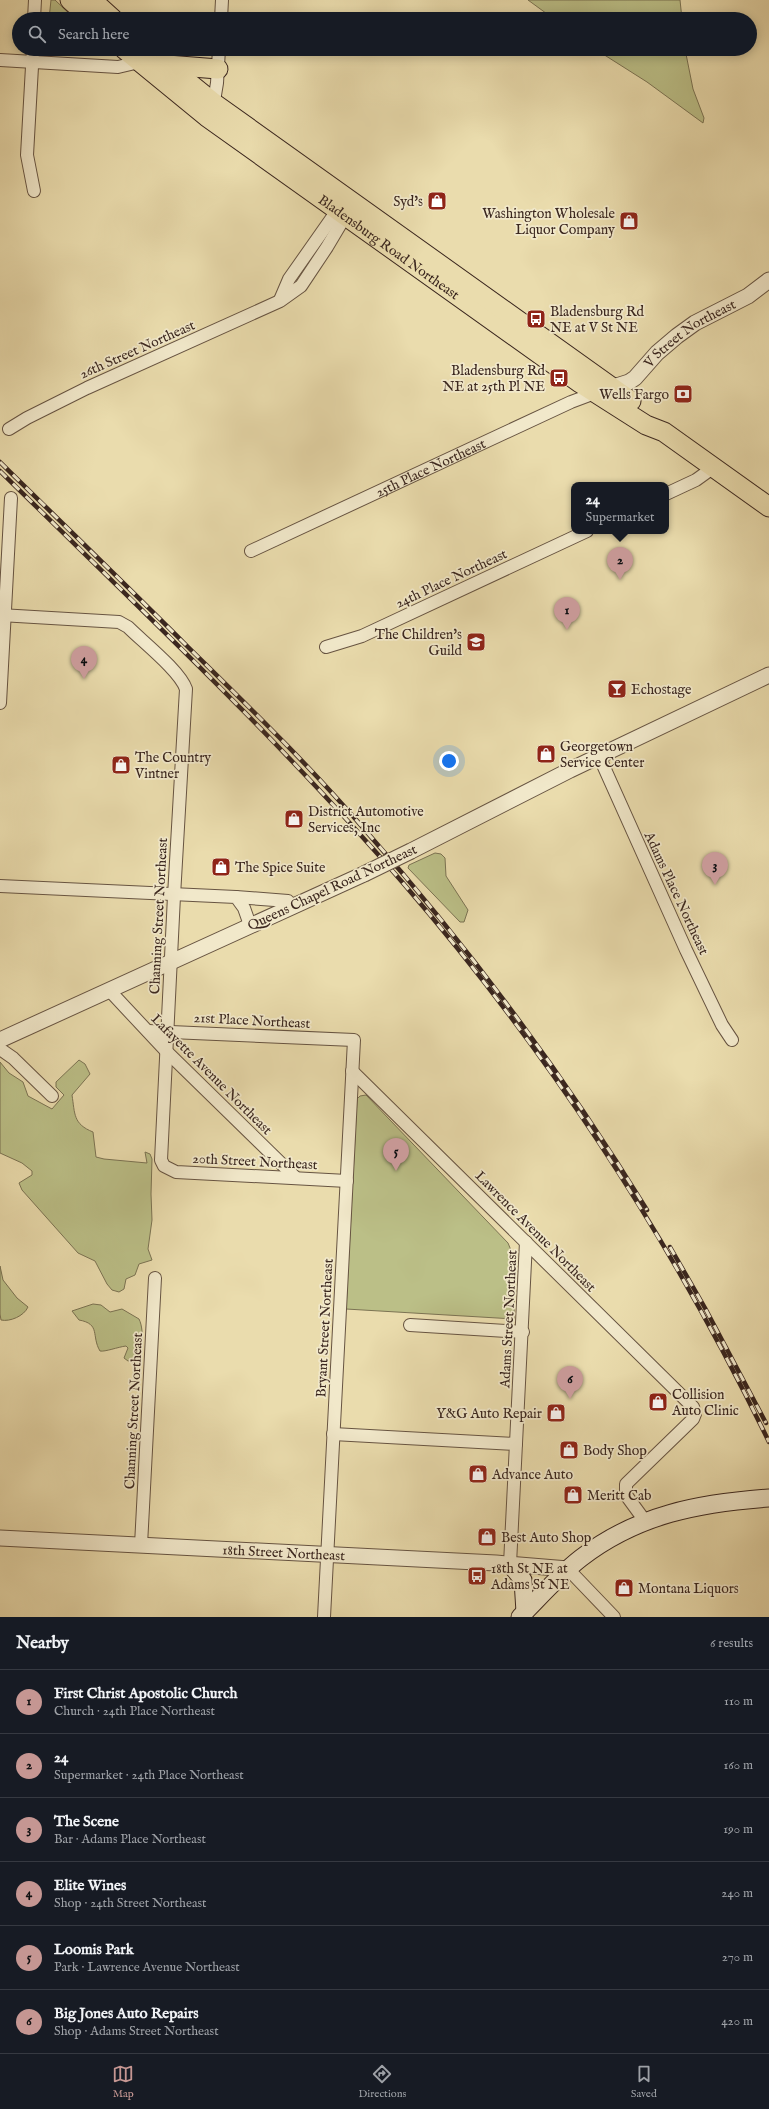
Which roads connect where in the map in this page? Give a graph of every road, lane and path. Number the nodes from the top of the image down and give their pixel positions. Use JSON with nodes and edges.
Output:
{"nodes":[{"id":1,"x":35,"y":0,"type":"edge"},
{"id":2,"x":70,"y":0,"type":"edge"},
{"id":3,"x":92,"y":0,"type":"edge"},
{"id":4,"x":222,"y":0,"type":"edge"},
{"id":5,"x":34,"y":12,"type":"edge"},
{"id":6,"x":83,"y":12,"type":"edge"},
{"id":7,"x":105,"y":12,"type":"edge"},
{"id":8,"x":221,"y":12,"type":"edge"},
{"id":9,"x":32,"y":56,"type":"edge"},
{"id":10,"x":135,"y":56,"type":"edge"},
{"id":11,"x":144,"y":56,"type":"edge"},
{"id":12,"x":147,"y":56,"type":"edge"},
{"id":13,"x":219,"y":56,"type":"edge"},
{"id":14,"x":0,"y":60,"type":"edge"},
{"id":15,"x":32,"y":62,"type":"junction"},
{"id":16,"x":167,"y":65,"type":"junction"},
{"id":17,"x":218,"y":69,"type":"junction"},
{"id":18,"x":211,"y":110,"type":"junction"},
{"id":19,"x":34,"y":191,"type":"dead end"},
{"id":20,"x":346,"y":206,"type":"junction"},
{"id":21,"x":769,"y":280,"type":"edge"},
{"id":22,"x":604,"y":390,"type":"junction"},
{"id":23,"x":9,"y":429,"type":"dead end"},
{"id":24,"x":714,"y":468,"type":"junction"},
{"id":25,"x":669,"y":493,"type":"edge"},
{"id":26,"x":11,"y":498,"type":"dead end"},
{"id":27,"x":769,"y":507,"type":"edge"},
{"id":28,"x":581,"y":534,"type":"edge"},
{"id":29,"x":251,"y":551,"type":"dead end"},
{"id":30,"x":2,"y":615,"type":"edge"},
{"id":31,"x":326,"y":647,"type":"dead end"},
{"id":32,"x":769,"y":675,"type":"edge"},
{"id":33,"x":0,"y":703,"type":"edge"},
{"id":34,"x":599,"y":756,"type":"junction"},
{"id":35,"x":0,"y":886,"type":"edge"},
{"id":36,"x":174,"y":896,"type":"junction"},
{"id":37,"x":236,"y":897,"type":"junction"},
{"id":38,"x":288,"y":901,"type":"dead end"},
{"id":39,"x":250,"y":925,"type":"junction"},
{"id":40,"x":171,"y":962,"type":"junction"},
{"id":41,"x":109,"y":990,"type":"junction"},
{"id":42,"x":148,"y":1031,"type":"junction"},
{"id":43,"x":167,"y":1032,"type":"junction"},
{"id":44,"x":0,"y":1040,"type":"edge"},
{"id":45,"x":354,"y":1040,"type":"joint"},
{"id":46,"x":732,"y":1040,"type":"dead end"},
{"id":47,"x":0,"y":1049,"type":"edge"},
{"id":48,"x":166,"y":1051,"type":"junction"},
{"id":49,"x":352,"y":1071,"type":"junction"},
{"id":50,"x":52,"y":1096,"type":"dead end"},
{"id":51,"x":164,"y":1166,"type":"joint"},
{"id":52,"x":296,"y":1178,"type":"junction"},
{"id":53,"x":347,"y":1181,"type":"junction"},
{"id":54,"x":526,"y":1242,"type":"junction"},
{"id":55,"x":156,"y":1278,"type":"dead end"},
{"id":56,"x":410,"y":1325,"type":"dead end"},
{"id":57,"x":523,"y":1332,"type":"junction"},
{"id":58,"x":333,"y":1434,"type":"junction"},
{"id":59,"x":516,"y":1444,"type":"junction"},
{"id":60,"x":769,"y":1498,"type":"edge"},
{"id":61,"x":645,"y":1521,"type":"junction"},
{"id":62,"x":0,"y":1538,"type":"edge"},
{"id":63,"x":141,"y":1545,"type":"junction"},
{"id":64,"x":327,"y":1555,"type":"junction"},
{"id":65,"x":510,"y":1564,"type":"junction"},
{"id":66,"x":568,"y":1569,"type":"junction"},
{"id":67,"x":523,"y":1614,"type":"edge"},
{"id":68,"x":324,"y":1617,"type":"edge"},
{"id":69,"x":614,"y":1617,"type":"edge"}],
"edges":[{"from":1,"to":5,"type":"street"},
{"from":2,"to":6,"type":"main road"},
{"from":3,"to":7,"type":"main road"},
{"from":4,"to":8,"type":"street"},
{"from":9,"to":15,"type":"street"},
{"from":10,"to":15,"type":"street"},
{"from":11,"to":18,"type":"main road","name":"Bladensburg Road Northeast"},
{"from":12,"to":16,"type":"main road","name":"Bladensburg Road Northeast"},
{"from":13,"to":17,"type":"street"},
{"from":14,"to":15,"type":"street"},
{"from":15,"to":19,"type":"street"},
{"from":16,"to":17,"type":"main road"},
{"from":16,"to":18,"type":"main road","name":"Bladensburg Road Northeast"},
{"from":17,"to":18,"type":"street"},
{"from":18,"to":20,"type":"main road","name":"Bladensburg Road Northeast"},
{"from":20,"to":22,"type":"main road","name":"Bladensburg Road Northeast"},
{"from":20,"to":23,"type":"street","name":"26th Street Northeast"},
{"from":21,"to":22,"type":"street","name":"V Street Northeast"},
{"from":22,"to":24,"type":"main road","name":"Bladensburg Road Northeast"},
{"from":22,"to":29,"type":"street","name":"25th Place Northeast"},
{"from":24,"to":25,"type":"street"},
{"from":24,"to":27,"type":"main road","name":"Bladensburg Road Northeast"},
{"from":26,"to":30,"type":"street"},
{"from":28,"to":31,"type":"street","name":"24th Place Northeast"},
{"from":30,"to":33,"type":"street"},
{"from":30,"to":36,"type":"street","name":"Channing Street Northeast"},
{"from":32,"to":34,"type":"street","name":"Queens Chapel Road Northeast"},
{"from":34,"to":39,"type":"street","name":"Queens Chapel Road Northeast","bridge":true},
{"from":34,"to":46,"type":"street","name":"Adams Place Northeast"},
{"from":35,"to":36,"type":"street"},
{"from":36,"to":37,"type":"street"},
{"from":36,"to":40,"type":"street","name":"Channing Street Northeast"},
{"from":37,"to":38,"type":"street"},
{"from":37,"to":39,"type":"street"},
{"from":39,"to":40,"type":"street","name":"Queens Chapel Road Northeast"},
{"from":40,"to":41,"type":"street","name":"Queens Chapel Road Northeast"},
{"from":40,"to":43,"type":"street","name":"Channing Street Northeast"},
{"from":41,"to":42,"type":"street","name":"Lafayette Avenue Northeast"},
{"from":41,"to":44,"type":"street","name":"Queens Chapel Road Northeast"},
{"from":42,"to":43,"type":"street","name":"21st Place Northeast"},
{"from":42,"to":48,"type":"street","name":"Lafayette Avenue Northeast"},
{"from":43,"to":45,"type":"street","name":"21st Place Northeast"},
{"from":43,"to":48,"type":"street","name":"Channing Street Northeast"},
{"from":45,"to":49,"type":"street","name":"Bryant Street Northeast"},
{"from":47,"to":50,"type":"street"},
{"from":48,"to":51,"type":"street","name":"Channing Street Northeast"},
{"from":48,"to":52,"type":"street","name":"Lafayette Avenue Northeast"},
{"from":49,"to":53,"type":"street","name":"Bryant Street Northeast"},
{"from":49,"to":54,"type":"street","name":"Lawrence Avenue Northeast"},
{"from":51,"to":52,"type":"street","name":"20th Street Northeast"},
{"from":52,"to":53,"type":"street","name":"20th Street Northeast"},
{"from":53,"to":58,"type":"street","name":"Bryant Street Northeast"},
{"from":54,"to":57,"type":"street","name":"Adams Street Northeast"},
{"from":54,"to":61,"type":"street","name":"Lawrence Avenue Northeast"},
{"from":55,"to":63,"type":"street","name":"Channing Street Northeast"},
{"from":56,"to":57,"type":"street"},
{"from":57,"to":59,"type":"street","name":"Adams Street Northeast"},
{"from":58,"to":59,"type":"street"},
{"from":58,"to":64,"type":"street","name":"Bryant Street Northeast"},
{"from":59,"to":65,"type":"street","name":"Adams Street Northeast"},
{"from":60,"to":61,"type":"main road"},
{"from":61,"to":66,"type":"main road"},
{"from":62,"to":63,"type":"street","name":"18th Street Northeast"},
{"from":63,"to":64,"type":"street","name":"18th Street Northeast"},
{"from":64,"to":65,"type":"street","name":"18th Street Northeast"},
{"from":64,"to":68,"type":"street","name":"Bryant Street Northeast"},
{"from":65,"to":66,"type":"street","name":"18th Street Northeast"},
{"from":65,"to":67,"type":"main road"},
{"from":66,"to":67,"type":"main road"},
{"from":66,"to":69,"type":"street"}]}
